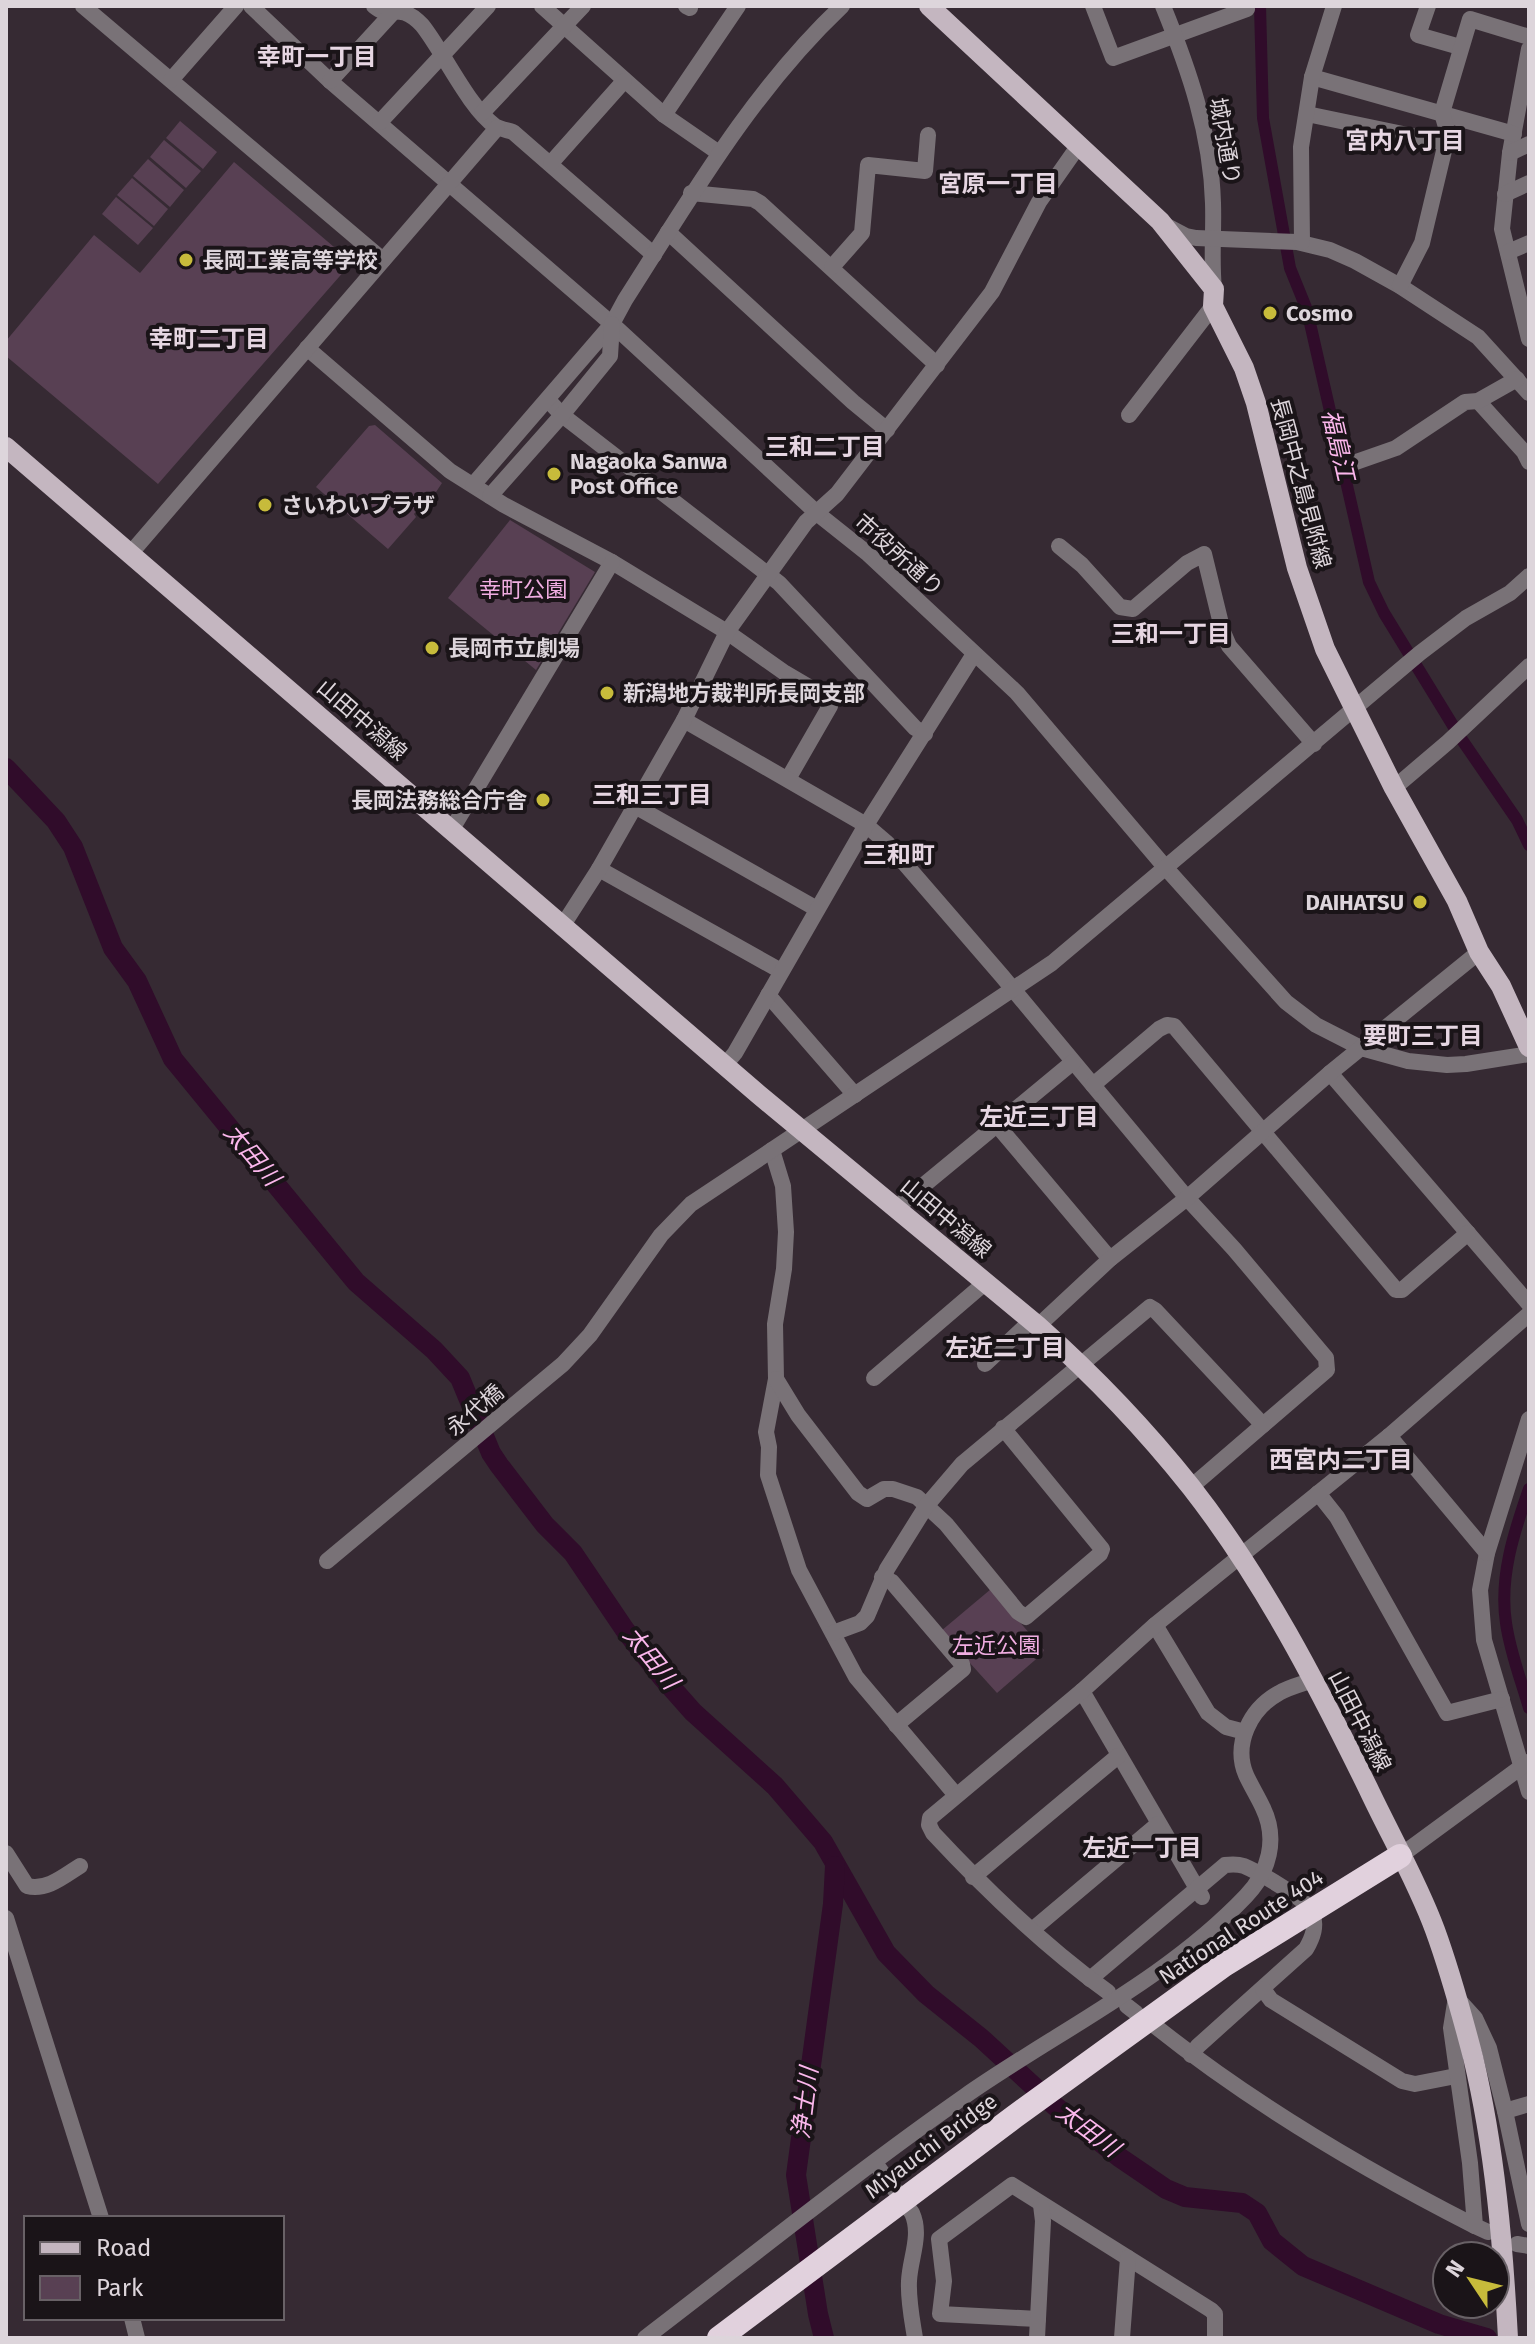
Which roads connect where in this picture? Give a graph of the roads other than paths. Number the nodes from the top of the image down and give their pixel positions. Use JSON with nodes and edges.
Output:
{"nodes":[{"id":1,"x":83,"y":6,"type":"edge"},
{"id":2,"x":236,"y":6,"type":"edge"},
{"id":3,"x":251,"y":6,"type":"edge"},
{"id":4,"x":374,"y":6,"type":"edge"},
{"id":5,"x":488,"y":6,"type":"edge"},
{"id":6,"x":542,"y":6,"type":"edge"},
{"id":7,"x":583,"y":6,"type":"edge"},
{"id":8,"x":738,"y":6,"type":"edge"},
{"id":9,"x":842,"y":6,"type":"edge"},
{"id":10,"x":929,"y":6,"type":"edge"},
{"id":11,"x":1093,"y":6,"type":"edge"},
{"id":12,"x":1163,"y":6,"type":"edge"},
{"id":13,"x":1334,"y":6,"type":"edge"},
{"id":14,"x":1428,"y":6,"type":"edge"},
{"id":15,"x":398,"y":7,"type":"edge"},
{"id":16,"x":1247,"y":9,"type":"dead end"},
{"id":17,"x":563,"y":27,"type":"junction"},
{"id":18,"x":1175,"y":34,"type":"junction"},
{"id":19,"x":1529,"y":37,"type":"edge"},
{"id":20,"x":1460,"y":47,"type":"junction"},
{"id":21,"x":1529,"y":49,"type":"edge"},
{"id":22,"x":442,"y":55,"type":"junction"},
{"id":23,"x":1312,"y":77,"type":"junction"},
{"id":24,"x":171,"y":80,"type":"junction"},
{"id":25,"x":330,"y":81,"type":"junction"},
{"id":26,"x":624,"y":81,"type":"junction"},
{"id":27,"x":482,"y":113,"type":"junction"},
{"id":28,"x":1442,"y":113,"type":"junction"},
{"id":29,"x":1307,"y":114,"type":"junction"},
{"id":30,"x":664,"y":115,"type":"junction"},
{"id":31,"x":380,"y":122,"type":"junction"},
{"id":32,"x":497,"y":128,"type":"junction"},
{"id":33,"x":1514,"y":134,"type":"junction"},
{"id":34,"x":928,"y":135,"type":"dead end"},
{"id":35,"x":1446,"y":143,"type":"junction"},
{"id":36,"x":1529,"y":144,"type":"edge"},
{"id":37,"x":1079,"y":145,"type":"junction"},
{"id":38,"x":719,"y":153,"type":"junction"},
{"id":39,"x":1510,"y":153,"type":"junction"},
{"id":40,"x":551,"y":163,"type":"junction"},
{"id":41,"x":449,"y":183,"type":"junction"},
{"id":42,"x":1529,"y":183,"type":"edge"},
{"id":43,"x":691,"y":193,"type":"junction"},
{"id":44,"x":1505,"y":194,"type":"junction"},
{"id":45,"x":1160,"y":221,"type":"junction"},
{"id":46,"x":668,"y":232,"type":"junction"},
{"id":47,"x":1213,"y":238,"type":"junction"},
{"id":48,"x":1299,"y":242,"type":"junction"},
{"id":49,"x":1529,"y":243,"type":"edge"},
{"id":50,"x":1508,"y":252,"type":"junction"},
{"id":51,"x":654,"y":255,"type":"junction"},
{"id":52,"x":383,"y":260,"type":"junction"},
{"id":53,"x":832,"y":267,"type":"junction"},
{"id":54,"x":1400,"y":286,"type":"junction"},
{"id":55,"x":1213,"y":297,"type":"junction"},
{"id":56,"x":1526,"y":312,"type":"edge"},
{"id":57,"x":612,"y":324,"type":"junction"},
{"id":58,"x":1529,"y":339,"type":"edge"},
{"id":59,"x":307,"y":348,"type":"junction"},
{"id":60,"x":937,"y":365,"type":"junction"},
{"id":61,"x":1526,"y":388,"type":"edge"},
{"id":62,"x":548,"y":400,"type":"junction"},
{"id":63,"x":1478,"y":401,"type":"junction"},
{"id":64,"x":562,"y":415,"type":"junction"},
{"id":65,"x":1129,"y":415,"type":"dead end"},
{"id":66,"x":887,"y":430,"type":"junction"},
{"id":67,"x":6,"y":447,"type":"edge"},
{"id":68,"x":1356,"y":462,"type":"dead end"},
{"id":69,"x":1529,"y":462,"type":"edge"},
{"id":70,"x":473,"y":485,"type":"junction"},
{"id":71,"x":490,"y":496,"type":"junction"},
{"id":72,"x":818,"y":514,"type":"junction"},
{"id":73,"x":1059,"y":546,"type":"dead end"},
{"id":74,"x":130,"y":554,"type":"junction"},
{"id":75,"x":612,"y":562,"type":"junction"},
{"id":76,"x":769,"y":574,"type":"junction"},
{"id":77,"x":1529,"y":576,"type":"edge"},
{"id":78,"x":727,"y":632,"type":"junction"},
{"id":79,"x":974,"y":654,"type":"junction"},
{"id":80,"x":1527,"y":672,"type":"edge"},
{"id":81,"x":1352,"y":709,"type":"junction"},
{"id":82,"x":684,"y":720,"type":"junction"},
{"id":83,"x":925,"y":734,"type":"junction"},
{"id":84,"x":1314,"y":744,"type":"junction"},
{"id":85,"x":788,"y":779,"type":"junction"},
{"id":86,"x":1394,"y":788,"type":"junction"},
{"id":87,"x":635,"y":806,"type":"junction"},
{"id":88,"x":866,"y":825,"type":"junction"},
{"id":89,"x":452,"y":829,"type":"junction"},
{"id":90,"x":1165,"y":867,"type":"junction"},
{"id":91,"x":599,"y":869,"type":"junction"},
{"id":92,"x":817,"y":909,"type":"junction"},
{"id":93,"x":563,"y":925,"type":"junction"},
{"id":94,"x":1479,"y":952,"type":"junction"},
{"id":95,"x":781,"y":971,"type":"junction"},
{"id":96,"x":1013,"y":989,"type":"junction"},
{"id":97,"x":768,"y":995,"type":"junction"},
{"id":98,"x":1529,"y":1047,"type":"edge"},
{"id":99,"x":1361,"y":1048,"type":"junction"},
{"id":100,"x":1529,"y":1054,"type":"edge"},
{"id":101,"x":1073,"y":1062,"type":"junction"},
{"id":102,"x":725,"y":1065,"type":"junction"},
{"id":103,"x":1330,"y":1073,"type":"junction"},
{"id":104,"x":1093,"y":1085,"type":"junction"},
{"id":105,"x":855,"y":1095,"type":"junction"},
{"id":106,"x":997,"y":1125,"type":"junction"},
{"id":107,"x":802,"y":1131,"type":"junction"},
{"id":108,"x":1262,"y":1132,"type":"junction"},
{"id":109,"x":772,"y":1150,"type":"junction"},
{"id":110,"x":1187,"y":1198,"type":"junction"},
{"id":111,"x":896,"y":1208,"type":"junction"},
{"id":112,"x":1468,"y":1233,"type":"junction"},
{"id":113,"x":1110,"y":1259,"type":"junction"},
{"id":114,"x":986,"y":1282,"type":"junction"},
{"id":115,"x":1529,"y":1304,"type":"edge"},
{"id":116,"x":1529,"y":1314,"type":"edge"},
{"id":117,"x":1034,"y":1323,"type":"junction"},
{"id":118,"x":985,"y":1364,"type":"dead end"},
{"id":119,"x":1080,"y":1364,"type":"junction"},
{"id":120,"x":874,"y":1378,"type":"dead end"},
{"id":121,"x":776,"y":1379,"type":"junction"},
{"id":122,"x":1529,"y":1419,"type":"edge"},
{"id":123,"x":1263,"y":1425,"type":"junction"},
{"id":124,"x":1003,"y":1428,"type":"junction"},
{"id":125,"x":1389,"y":1436,"type":"junction"},
{"id":126,"x":1191,"y":1487,"type":"junction"},
{"id":127,"x":1318,"y":1493,"type":"junction"},
{"id":128,"x":927,"y":1505,"type":"junction"},
{"id":129,"x":1487,"y":1553,"type":"junction"},
{"id":130,"x":1240,"y":1556,"type":"junction"},
{"id":131,"x":327,"y":1561,"type":"dead end"},
{"id":132,"x":882,"y":1577,"type":"junction"},
{"id":133,"x":1155,"y":1625,"type":"junction"},
{"id":134,"x":833,"y":1633,"type":"junction"},
{"id":135,"x":1313,"y":1680,"type":"junction"},
{"id":136,"x":1082,"y":1691,"type":"junction"},
{"id":137,"x":1502,"y":1699,"type":"junction"},
{"id":138,"x":896,"y":1725,"type":"junction"},
{"id":139,"x":1245,"y":1732,"type":"junction"},
{"id":140,"x":1118,"y":1756,"type":"junction"},
{"id":141,"x":1526,"y":1764,"type":"edge"},
{"id":142,"x":1529,"y":1792,"type":"edge"},
{"id":143,"x":955,"y":1794,"type":"junction"},
{"id":144,"x":1158,"y":1824,"type":"junction"},
{"id":145,"x":6,"y":1853,"type":"edge"},
{"id":146,"x":1400,"y":1856,"type":"junction"},
{"id":147,"x":80,"y":1866,"type":"dead end"},
{"id":148,"x":1262,"y":1876,"type":"junction"},
{"id":149,"x":973,"y":1877,"type":"junction"},
{"id":150,"x":1199,"y":1892,"type":"junction"},
{"id":151,"x":1312,"y":1910,"type":"junction"},
{"id":152,"x":6,"y":1918,"type":"edge"},
{"id":153,"x":1032,"y":1930,"type":"junction"},
{"id":154,"x":1090,"y":1979,"type":"junction"},
{"id":155,"x":1263,"y":1989,"type":"junction"},
{"id":156,"x":1108,"y":1992,"type":"dead end"},
{"id":157,"x":1456,"y":1997,"type":"junction"},
{"id":158,"x":1155,"y":2026,"type":"dead end"},
{"id":159,"x":1113,"y":2045,"type":"joint"},
{"id":160,"x":1191,"y":2055,"type":"junction"},
{"id":161,"x":1456,"y":2076,"type":"junction"},
{"id":162,"x":1529,"y":2104,"type":"edge"},
{"id":163,"x":1505,"y":2111,"type":"junction"},
{"id":164,"x":875,"y":2163,"type":"junction"},
{"id":165,"x":1041,"y":2205,"type":"junction"},
{"id":166,"x":100,"y":2216,"type":"edge"},
{"id":167,"x":1529,"y":2224,"type":"edge"},
{"id":168,"x":1128,"y":2258,"type":"junction"},
{"id":169,"x":1038,"y":2319,"type":"junction"},
{"id":170,"x":645,"y":2338,"type":"edge"},
{"id":171,"x":719,"y":2338,"type":"edge"},
{"id":172,"x":915,"y":2338,"type":"edge"},
{"id":173,"x":1037,"y":2338,"type":"edge"},
{"id":174,"x":1122,"y":2338,"type":"edge"},
{"id":175,"x":1215,"y":2338,"type":"edge"},
{"id":176,"x":1508,"y":2338,"type":"edge"}],
"edges":[{"from":1,"to":24,"type":"street"},
{"from":2,"to":24,"type":"street"},
{"from":3,"to":25,"type":"street","name":"市役所通り"},
{"from":4,"to":15,"type":"street"},
{"from":5,"to":22,"type":"street"},
{"from":6,"to":17,"type":"street"},
{"from":7,"to":17,"type":"street"},
{"from":8,"to":30,"type":"street"},
{"from":9,"to":38,"type":"street"},
{"from":10,"to":37,"type":"main road","name":"長岡中之島見附線"},
{"from":11,"to":18,"type":"street"},
{"from":12,"to":18,"type":"street","name":"城内通り"},
{"from":13,"to":23,"type":"street"},
{"from":14,"to":20,"type":"street"},
{"from":15,"to":22,"type":"street"},
{"from":15,"to":25,"type":"street"},
{"from":16,"to":18,"type":"street"},
{"from":17,"to":26,"type":"street"},
{"from":17,"to":27,"type":"street"},
{"from":18,"to":47,"type":"street","name":"城内通り"},
{"from":19,"to":20,"type":"street"},
{"from":20,"to":28,"type":"street"},
{"from":21,"to":33,"type":"street"},
{"from":22,"to":27,"type":"street"},
{"from":22,"to":31,"type":"street"},
{"from":23,"to":28,"type":"street"},
{"from":23,"to":29,"type":"street"},
{"from":24,"to":52,"type":"street"},
{"from":25,"to":31,"type":"street","name":"市役所通り"},
{"from":26,"to":30,"type":"street"},
{"from":26,"to":40,"type":"street"},
{"from":27,"to":32,"type":"street"},
{"from":28,"to":33,"type":"street"},
{"from":28,"to":35,"type":"street"},
{"from":29,"to":35,"type":"street"},
{"from":29,"to":48,"type":"street"},
{"from":30,"to":38,"type":"street"},
{"from":31,"to":41,"type":"street","name":"市役所通り"},
{"from":32,"to":40,"type":"street"},
{"from":32,"to":41,"type":"street"},
{"from":33,"to":39,"type":"street"},
{"from":34,"to":53,"type":"street"},
{"from":35,"to":54,"type":"street"},
{"from":36,"to":39,"type":"street"},
{"from":37,"to":45,"type":"main road","name":"長岡中之島見附線"},
{"from":37,"to":60,"type":"street"},
{"from":38,"to":43,"type":"street"},
{"from":39,"to":44,"type":"street"},
{"from":40,"to":51,"type":"street"},
{"from":41,"to":52,"type":"street"},
{"from":41,"to":57,"type":"street","name":"市役所通り"},
{"from":42,"to":44,"type":"street"},
{"from":43,"to":46,"type":"street"},
{"from":43,"to":53,"type":"street"},
{"from":44,"to":50,"type":"street"},
{"from":45,"to":47,"type":"street"},
{"from":45,"to":55,"type":"main road","name":"長岡中之島見附線"},
{"from":46,"to":51,"type":"street"},
{"from":46,"to":66,"type":"street"},
{"from":47,"to":48,"type":"street"},
{"from":47,"to":55,"type":"street","name":"城内通り"},
{"from":48,"to":54,"type":"street"},
{"from":49,"to":50,"type":"street"},
{"from":50,"to":56,"type":"street"},
{"from":51,"to":57,"type":"street"},
{"from":52,"to":59,"type":"street"},
{"from":53,"to":60,"type":"street"},
{"from":54,"to":61,"type":"street"},
{"from":55,"to":65,"type":"street"},
{"from":55,"to":81,"type":"main road","name":"長岡中之島見附線"},
{"from":56,"to":58,"type":"street"},
{"from":57,"to":62,"type":"street"},
{"from":57,"to":64,"type":"street"},
{"from":57,"to":72,"type":"street","name":"市役所通り"},
{"from":59,"to":70,"type":"street"},
{"from":59,"to":74,"type":"street"},
{"from":60,"to":66,"type":"street"},
{"from":61,"to":63,"type":"street"},
{"from":62,"to":64,"type":"street"},
{"from":62,"to":70,"type":"street"},
{"from":63,"to":68,"type":"street"},
{"from":63,"to":69,"type":"street"},
{"from":64,"to":71,"type":"street"},
{"from":64,"to":76,"type":"street"},
{"from":66,"to":72,"type":"street"},
{"from":67,"to":74,"type":"main road","name":"山田中潟線"},
{"from":70,"to":71,"type":"street"},
{"from":71,"to":75,"type":"street"},
{"from":72,"to":76,"type":"street"},
{"from":72,"to":79,"type":"street","name":"市役所通り"},
{"from":73,"to":84,"type":"street"},
{"from":74,"to":89,"type":"main road","name":"山田中潟線"},
{"from":75,"to":78,"type":"street"},
{"from":75,"to":89,"type":"street"},
{"from":76,"to":78,"type":"street"},
{"from":76,"to":83,"type":"street"},
{"from":77,"to":81,"type":"street","name":"永代橋"},
{"from":78,"to":82,"type":"street"},
{"from":78,"to":85,"type":"street"},
{"from":79,"to":83,"type":"street"},
{"from":79,"to":90,"type":"street","name":"市役所通り"},
{"from":80,"to":86,"type":"street"},
{"from":81,"to":84,"type":"street","name":"永代橋"},
{"from":81,"to":86,"type":"main road","name":"長岡中之島見附線"},
{"from":82,"to":85,"type":"street"},
{"from":82,"to":87,"type":"street"},
{"from":83,"to":88,"type":"street"},
{"from":84,"to":90,"type":"street","name":"永代橋"},
{"from":85,"to":88,"type":"street"},
{"from":86,"to":94,"type":"main road","name":"長岡中之島見附線"},
{"from":87,"to":91,"type":"street"},
{"from":87,"to":92,"type":"street"},
{"from":88,"to":92,"type":"street"},
{"from":88,"to":96,"type":"street"},
{"from":89,"to":93,"type":"main road","name":"山田中潟線"},
{"from":90,"to":96,"type":"street","name":"永代橋"},
{"from":90,"to":99,"type":"street","name":"市役所通り"},
{"from":91,"to":93,"type":"street"},
{"from":91,"to":95,"type":"street"},
{"from":92,"to":95,"type":"street"},
{"from":93,"to":102,"type":"main road","name":"山田中潟線"},
{"from":94,"to":98,"type":"main road","name":"長岡中之島見附線"},
{"from":94,"to":99,"type":"street"},
{"from":95,"to":97,"type":"street"},
{"from":96,"to":101,"type":"street"},
{"from":96,"to":105,"type":"street","name":"永代橋"},
{"from":97,"to":102,"type":"street"},
{"from":97,"to":105,"type":"street"},
{"from":99,"to":100,"type":"street","name":"市役所通り"},
{"from":99,"to":103,"type":"street"},
{"from":101,"to":104,"type":"street"},
{"from":101,"to":106,"type":"street"},
{"from":102,"to":107,"type":"main road","name":"山田中潟線"},
{"from":103,"to":108,"type":"street"},
{"from":103,"to":112,"type":"street"},
{"from":104,"to":108,"type":"street"},
{"from":104,"to":110,"type":"street"},
{"from":105,"to":107,"type":"street","name":"永代橋"},
{"from":106,"to":111,"type":"street"},
{"from":106,"to":113,"type":"street"},
{"from":107,"to":109,"type":"street","name":"永代橋"},
{"from":107,"to":111,"type":"main road","name":"山田中潟線"},
{"from":108,"to":110,"type":"street"},
{"from":108,"to":112,"type":"street"},
{"from":109,"to":121,"type":"street"},
{"from":109,"to":131,"type":"street","name":"永代橋"},
{"from":110,"to":113,"type":"street"},
{"from":110,"to":123,"type":"street"},
{"from":111,"to":114,"type":"main road","name":"山田中潟線"},
{"from":112,"to":115,"type":"street"},
{"from":113,"to":117,"type":"street"},
{"from":114,"to":117,"type":"main road","name":"山田中潟線"},
{"from":114,"to":120,"type":"street"},
{"from":116,"to":125,"type":"street"},
{"from":117,"to":118,"type":"street"},
{"from":117,"to":119,"type":"main road","name":"山田中潟線"},
{"from":119,"to":123,"type":"street"},
{"from":119,"to":124,"type":"street"},
{"from":119,"to":126,"type":"main road","name":"山田中潟線"},
{"from":121,"to":128,"type":"street"},
{"from":121,"to":134,"type":"street"},
{"from":122,"to":129,"type":"street"},
{"from":123,"to":126,"type":"street"},
{"from":124,"to":128,"type":"street"},
{"from":124,"to":128,"type":"street"},
{"from":125,"to":127,"type":"street"},
{"from":125,"to":129,"type":"street"},
{"from":126,"to":130,"type":"main road","name":"山田中潟線"},
{"from":127,"to":130,"type":"street"},
{"from":127,"to":137,"type":"street"},
{"from":128,"to":132,"type":"street"},
{"from":129,"to":137,"type":"street"},
{"from":130,"to":133,"type":"street"},
{"from":130,"to":135,"type":"main road","name":"山田中潟線"},
{"from":132,"to":134,"type":"street"},
{"from":132,"to":138,"type":"street"},
{"from":133,"to":136,"type":"street"},
{"from":133,"to":139,"type":"street"},
{"from":134,"to":138,"type":"street"},
{"from":135,"to":139,"type":"street"},
{"from":135,"to":146,"type":"main road","name":"山田中潟線"},
{"from":136,"to":140,"type":"street"},
{"from":136,"to":143,"type":"street"},
{"from":137,"to":141,"type":"street"},
{"from":138,"to":143,"type":"street"},
{"from":139,"to":148,"type":"street"},
{"from":140,"to":144,"type":"street"},
{"from":140,"to":149,"type":"street"},
{"from":141,"to":142,"type":"street"},
{"from":141,"to":146,"type":"street"},
{"from":143,"to":149,"type":"street"},
{"from":144,"to":150,"type":"street"},
{"from":144,"to":153,"type":"street"},
{"from":145,"to":147,"type":"street"},
{"from":146,"to":151,"type":"highway","name":"National Route 404"},
{"from":146,"to":157,"type":"main road","name":"山田中潟線"},
{"from":148,"to":150,"type":"street"},
{"from":148,"to":151,"type":"street"},
{"from":148,"to":164,"type":"street"},
{"from":149,"to":153,"type":"street"},
{"from":150,"to":154,"type":"street"},
{"from":151,"to":155,"type":"street"},
{"from":151,"to":159,"type":"highway","name":"National Route 404"},
{"from":152,"to":166,"type":"street"},
{"from":153,"to":154,"type":"street"},
{"from":154,"to":156,"type":"street"},
{"from":155,"to":160,"type":"street"},
{"from":155,"to":161,"type":"street"},
{"from":157,"to":161,"type":"street"},
{"from":157,"to":163,"type":"street"},
{"from":157,"to":176,"type":"main road","name":"山田中潟線"},
{"from":158,"to":160,"type":"street"},
{"from":159,"to":171,"type":"highway","name":"Miyauchi Bridge"},
{"from":160,"to":161,"type":"street"},
{"from":162,"to":163,"type":"street"},
{"from":163,"to":167,"type":"street"},
{"from":164,"to":170,"type":"street"},
{"from":164,"to":172,"type":"street"},
{"from":165,"to":168,"type":"street"},
{"from":165,"to":169,"type":"street"},
{"from":165,"to":169,"type":"street"},
{"from":168,"to":174,"type":"street"},
{"from":168,"to":175,"type":"street"},
{"from":169,"to":173,"type":"street"}]}
